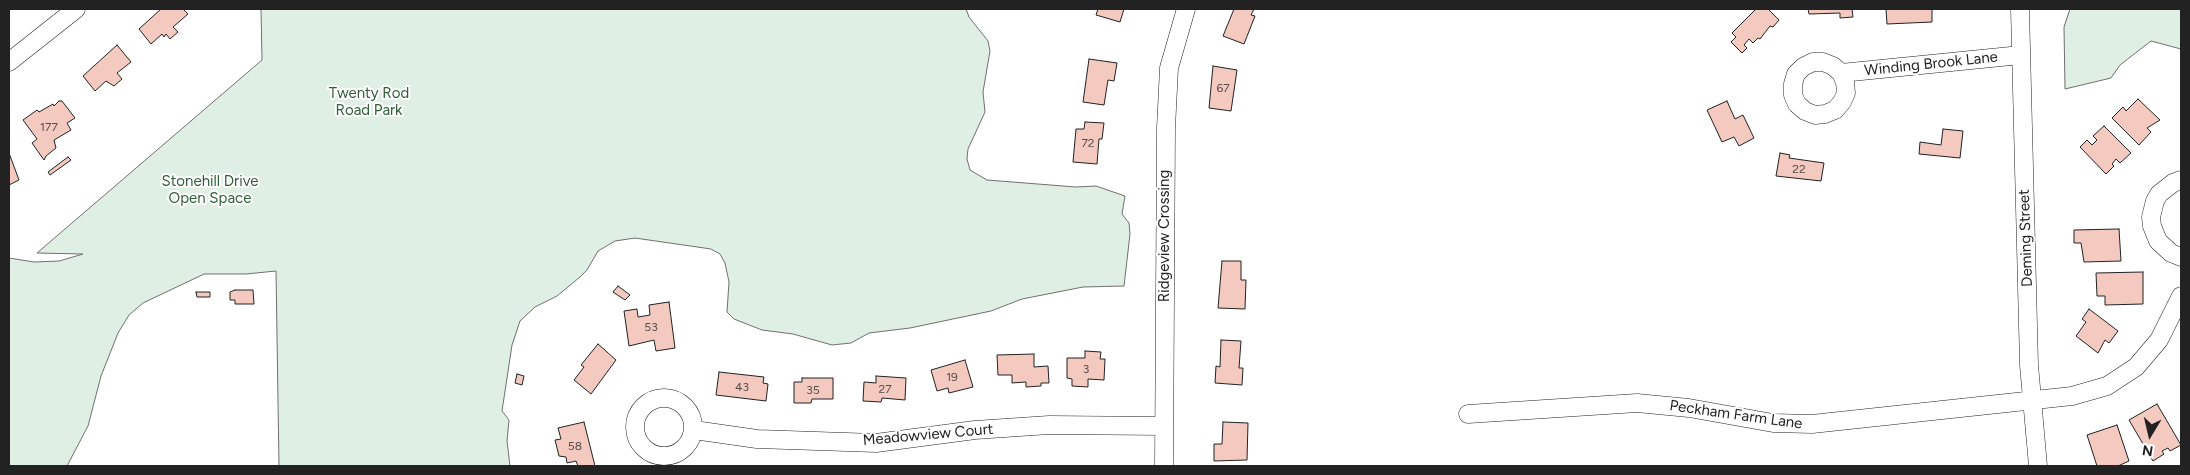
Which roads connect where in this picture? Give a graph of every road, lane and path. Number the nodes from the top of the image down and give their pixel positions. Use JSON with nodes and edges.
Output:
{"nodes":[{"id":1,"x":76,"y":9,"type":"edge"},
{"id":2,"x":1186,"y":9,"type":"edge"},
{"id":3,"x":2020,"y":9,"type":"edge"},
{"id":4,"x":2021,"y":55,"type":"junction"},
{"id":5,"x":9,"y":62,"type":"edge"},
{"id":6,"x":1841,"y":73,"type":"dead end"},
{"id":7,"x":2181,"y":180,"type":"edge"},
{"id":8,"x":2181,"y":257,"type":"edge"},
{"id":9,"x":2181,"y":296,"type":"edge"},
{"id":10,"x":2032,"y":401,"type":"junction"},
{"id":11,"x":1468,"y":414,"type":"dead end"},
{"id":12,"x":1163,"y":426,"type":"junction"},
{"id":13,"x":694,"y":430,"type":"dead end"},
{"id":14,"x":1164,"y":466,"type":"edge"},
{"id":15,"x":2038,"y":466,"type":"edge"}],
"edges":[{"from":1,"to":5,"type":"street"},
{"from":2,"to":12,"type":"street","name":"Ridgeview Crossing"},
{"from":3,"to":4,"type":"street","name":"Deming Street"},
{"from":4,"to":6,"type":"street","name":"Winding Brook Lane"},
{"from":4,"to":10,"type":"street","name":"Deming Street"},
{"from":7,"to":8,"type":"street"},
{"from":9,"to":10,"type":"street","name":"Peckham Farm Lane"},
{"from":10,"to":11,"type":"street","name":"Peckham Farm Lane"},
{"from":10,"to":15,"type":"street","name":"Deming Street"},
{"from":12,"to":13,"type":"street","name":"Meadowview Court"},
{"from":12,"to":14,"type":"street","name":"Ridgeview Crossing"}]}
